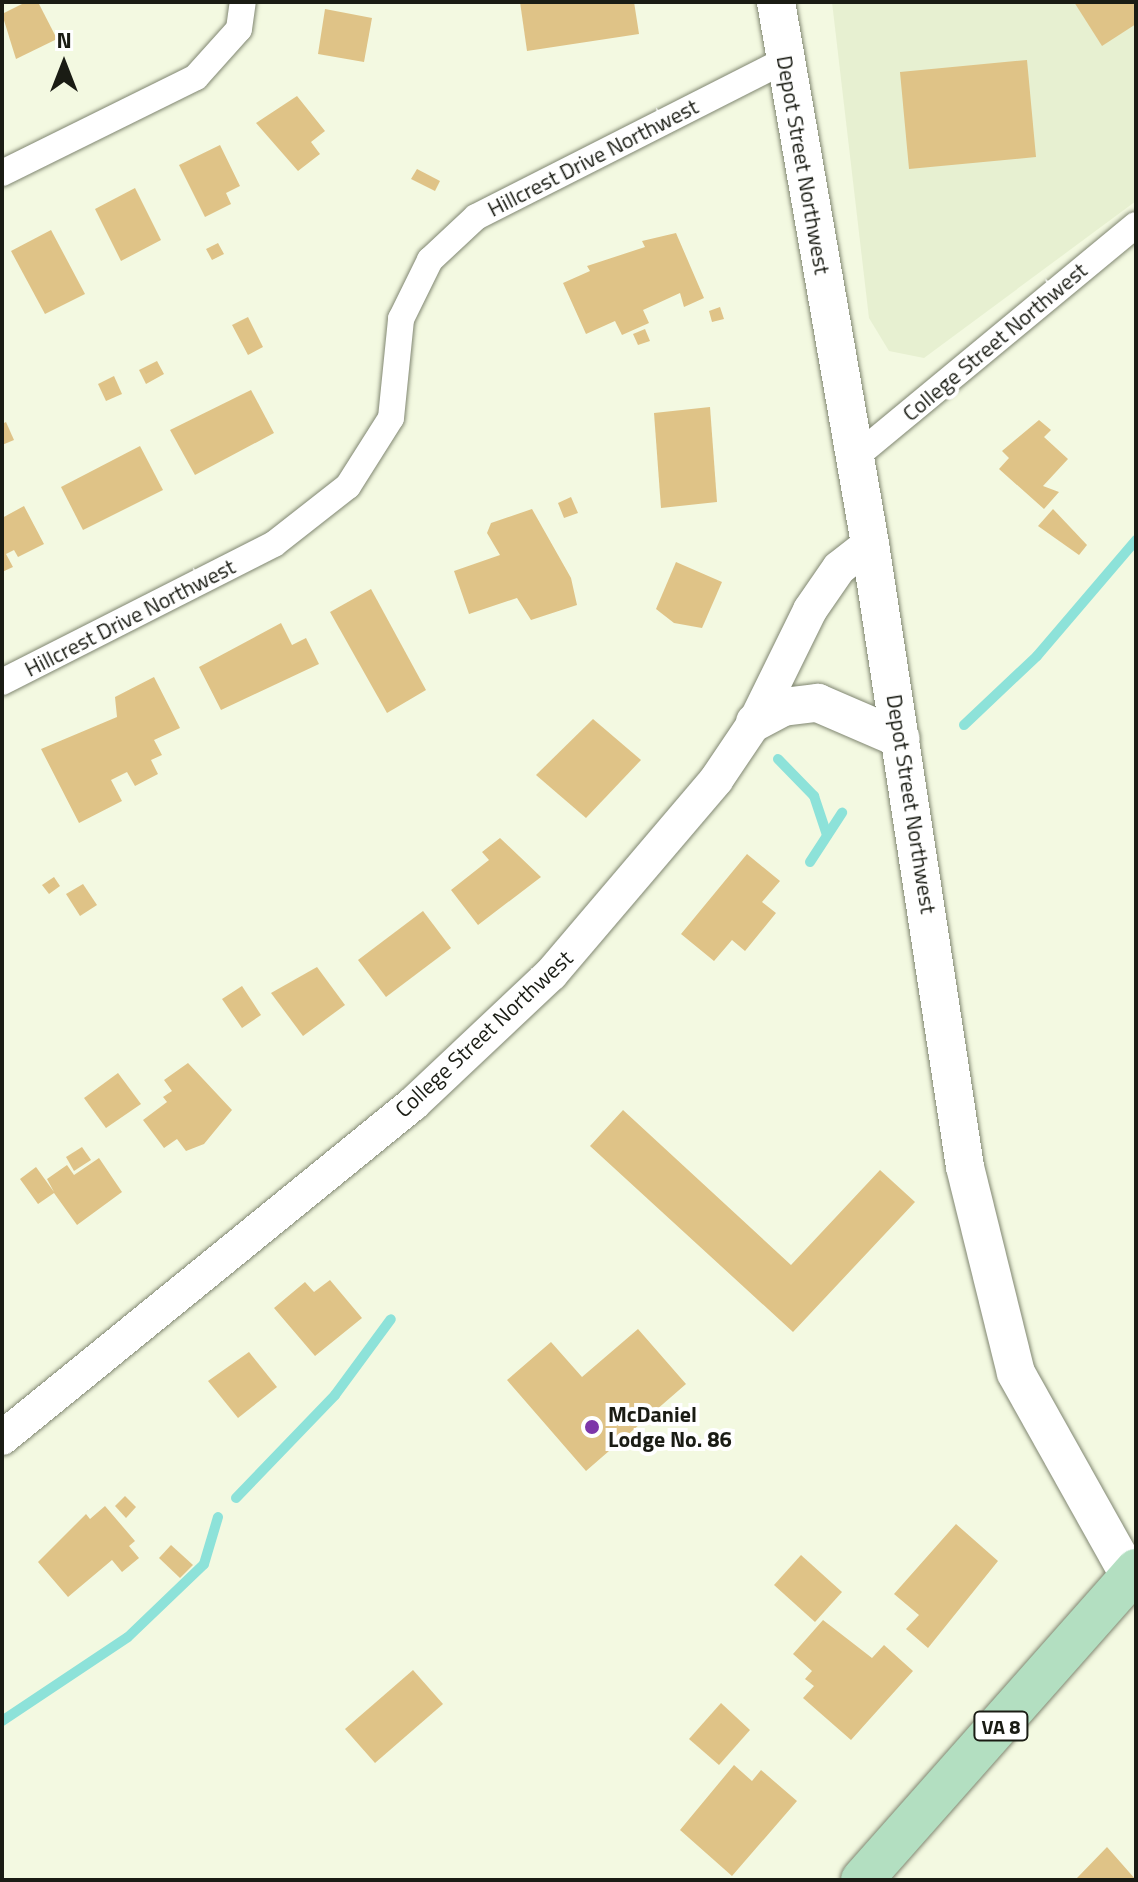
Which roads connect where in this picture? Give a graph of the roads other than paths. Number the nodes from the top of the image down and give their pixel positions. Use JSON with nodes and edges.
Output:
{"nodes":[{"id":1,"x":243,"y":2,"type":"edge"},
{"id":2,"x":776,"y":2,"type":"edge"},
{"id":3,"x":785,"y":60,"type":"junction"},
{"id":4,"x":2,"y":173,"type":"edge"},
{"id":5,"x":1136,"y":225,"type":"edge"},
{"id":6,"x":853,"y":459,"type":"junction"},
{"id":7,"x":870,"y":544,"type":"junction"},
{"id":8,"x":2,"y":682,"type":"edge"},
{"id":9,"x":755,"y":722,"type":"junction"},
{"id":10,"x":901,"y":739,"type":"junction"},
{"id":11,"x":2,"y":1438,"type":"edge"},
{"id":12,"x":1134,"y":1579,"type":"edge"},
{"id":13,"x":862,"y":1880,"type":"edge"}],
"edges":[{"from":1,"to":4,"type":"street"},
{"from":2,"to":3,"type":"main road","name":"Depot Street Northwest"},
{"from":3,"to":6,"type":"main road","name":"Depot Street Northwest"},
{"from":3,"to":8,"type":"street","name":"Hillcrest Drive Northwest"},
{"from":5,"to":6,"type":"street","name":"College Street Northwest"},
{"from":6,"to":7,"type":"main road","name":"Depot Street Northwest"},
{"from":7,"to":9,"type":"street","name":"College Street Northwest"},
{"from":7,"to":10,"type":"main road","name":"Depot Street Northwest"},
{"from":9,"to":10,"type":"main road"},
{"from":9,"to":11,"type":"street","name":"College Street Northwest"},
{"from":10,"to":12,"type":"main road","name":"Depot Street Northwest"},
{"from":12,"to":13,"type":"main road","number":"VA 8"}]}
